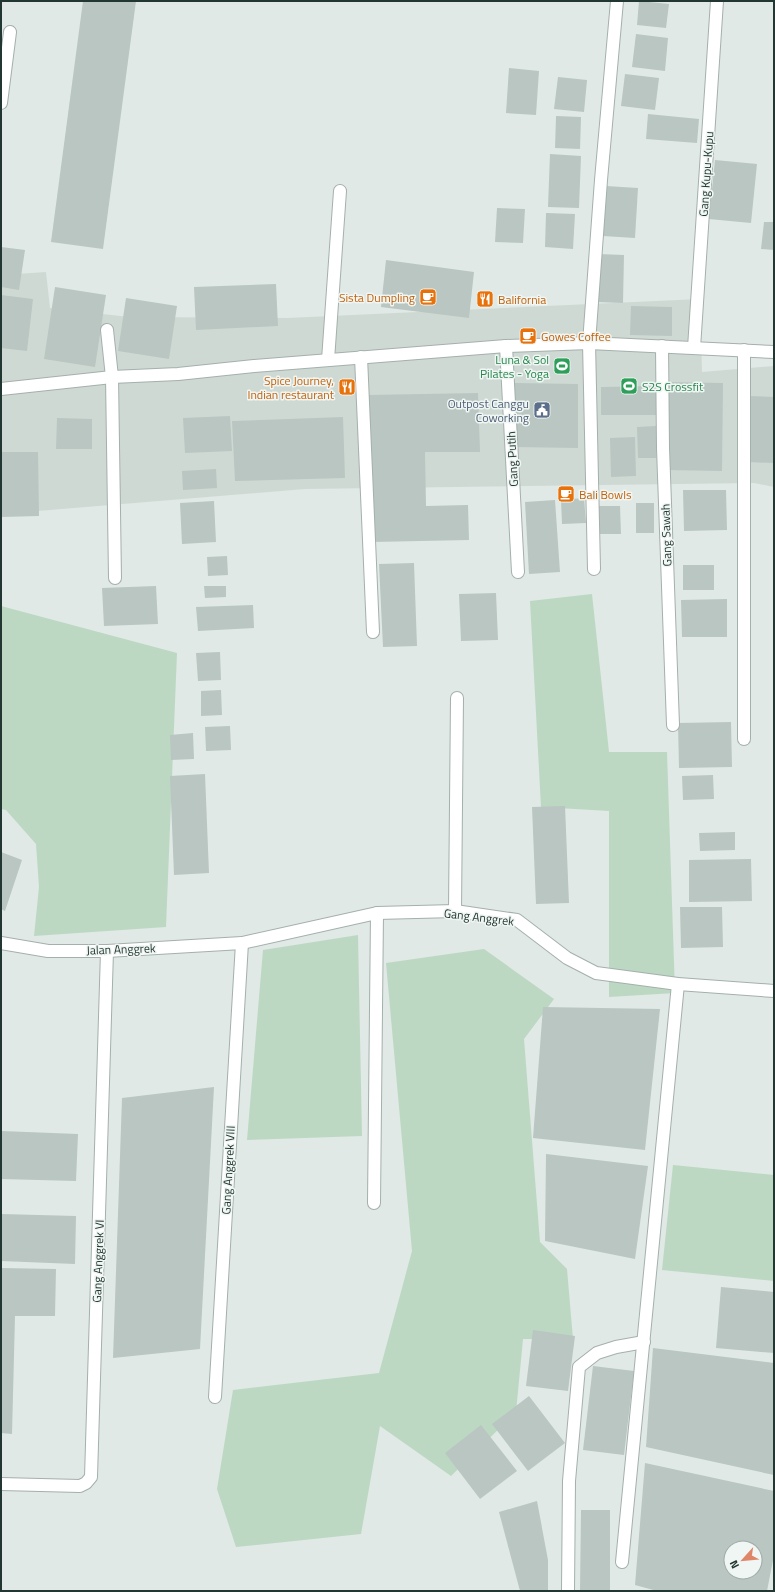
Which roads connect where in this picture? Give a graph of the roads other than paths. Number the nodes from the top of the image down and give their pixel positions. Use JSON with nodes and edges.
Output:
{"nodes":[{"id":1,"x":617,"y":1,"type":"edge"},
{"id":2,"x":717,"y":1,"type":"edge"},
{"id":3,"x":10,"y":32,"type":"dead end"},
{"id":4,"x":1,"y":103,"type":"edge"},
{"id":5,"x":340,"y":191,"type":"dead end"},
{"id":6,"x":107,"y":330,"type":"dead end"},
{"id":7,"x":589,"y":343,"type":"junction"},
{"id":8,"x":506,"y":346,"type":"junction"},
{"id":9,"x":662,"y":346,"type":"junction"},
{"id":10,"x":694,"y":348,"type":"junction"},
{"id":11,"x":744,"y":350,"type":"junction"},
{"id":12,"x":774,"y":352,"type":"edge"},
{"id":13,"x":361,"y":357,"type":"junction"},
{"id":14,"x":328,"y":360,"type":"junction"},
{"id":15,"x":112,"y":377,"type":"junction"},
{"id":16,"x":1,"y":389,"type":"edge"},
{"id":17,"x":594,"y":569,"type":"dead end"},
{"id":18,"x":518,"y":572,"type":"dead end"},
{"id":19,"x":115,"y":578,"type":"dead end"},
{"id":20,"x":374,"y":632,"type":"dead end"},
{"id":21,"x":457,"y":698,"type":"dead end"},
{"id":22,"x":673,"y":725,"type":"dead end"},
{"id":23,"x":744,"y":739,"type":"dead end"},
{"id":24,"x":455,"y":911,"type":"junction"},
{"id":25,"x":377,"y":912,"type":"junction"},
{"id":26,"x":1,"y":943,"type":"edge"},
{"id":27,"x":242,"y":943,"type":"junction"},
{"id":28,"x":107,"y":951,"type":"junction"},
{"id":29,"x":678,"y":984,"type":"junction"},
{"id":30,"x":774,"y":991,"type":"edge"},
{"id":31,"x":374,"y":1203,"type":"dead end"},
{"id":32,"x":644,"y":1342,"type":"junction"},
{"id":33,"x":215,"y":1397,"type":"dead end"},
{"id":34,"x":1,"y":1484,"type":"edge"},
{"id":35,"x":622,"y":1562,"type":"dead end"},
{"id":36,"x":568,"y":1591,"type":"edge"}],
"edges":[{"from":1,"to":7,"type":"street"},
{"from":2,"to":10,"type":"street","name":"Gang Kupu-Kupu"},
{"from":3,"to":4,"type":"street"},
{"from":5,"to":14,"type":"street"},
{"from":6,"to":15,"type":"street"},
{"from":7,"to":8,"type":"street"},
{"from":7,"to":9,"type":"street"},
{"from":7,"to":17,"type":"street"},
{"from":8,"to":13,"type":"street"},
{"from":8,"to":18,"type":"street","name":"Gang Putih"},
{"from":9,"to":10,"type":"street"},
{"from":9,"to":22,"type":"street","name":"Gang Sawah"},
{"from":10,"to":11,"type":"street"},
{"from":11,"to":12,"type":"street"},
{"from":11,"to":23,"type":"street"},
{"from":13,"to":14,"type":"street"},
{"from":13,"to":20,"type":"street"},
{"from":14,"to":15,"type":"street"},
{"from":15,"to":16,"type":"street"},
{"from":15,"to":19,"type":"street"},
{"from":21,"to":24,"type":"street"},
{"from":24,"to":25,"type":"street","name":"Gang Anggrek"},
{"from":24,"to":29,"type":"street","name":"Gang Anggrek"},
{"from":25,"to":27,"type":"street","name":"Gang Anggrek"},
{"from":25,"to":31,"type":"street"},
{"from":26,"to":28,"type":"street","name":"Jalan Anggrek"},
{"from":27,"to":28,"type":"street","name":"Jalan Anggrek"},
{"from":27,"to":33,"type":"street","name":"Gang Anggrek VIII"},
{"from":28,"to":34,"type":"street","name":"Gang Anggrek VI"},
{"from":29,"to":30,"type":"street","name":"Gang Anggrek"},
{"from":29,"to":32,"type":"street"},
{"from":32,"to":35,"type":"street"},
{"from":32,"to":36,"type":"street"}]}
